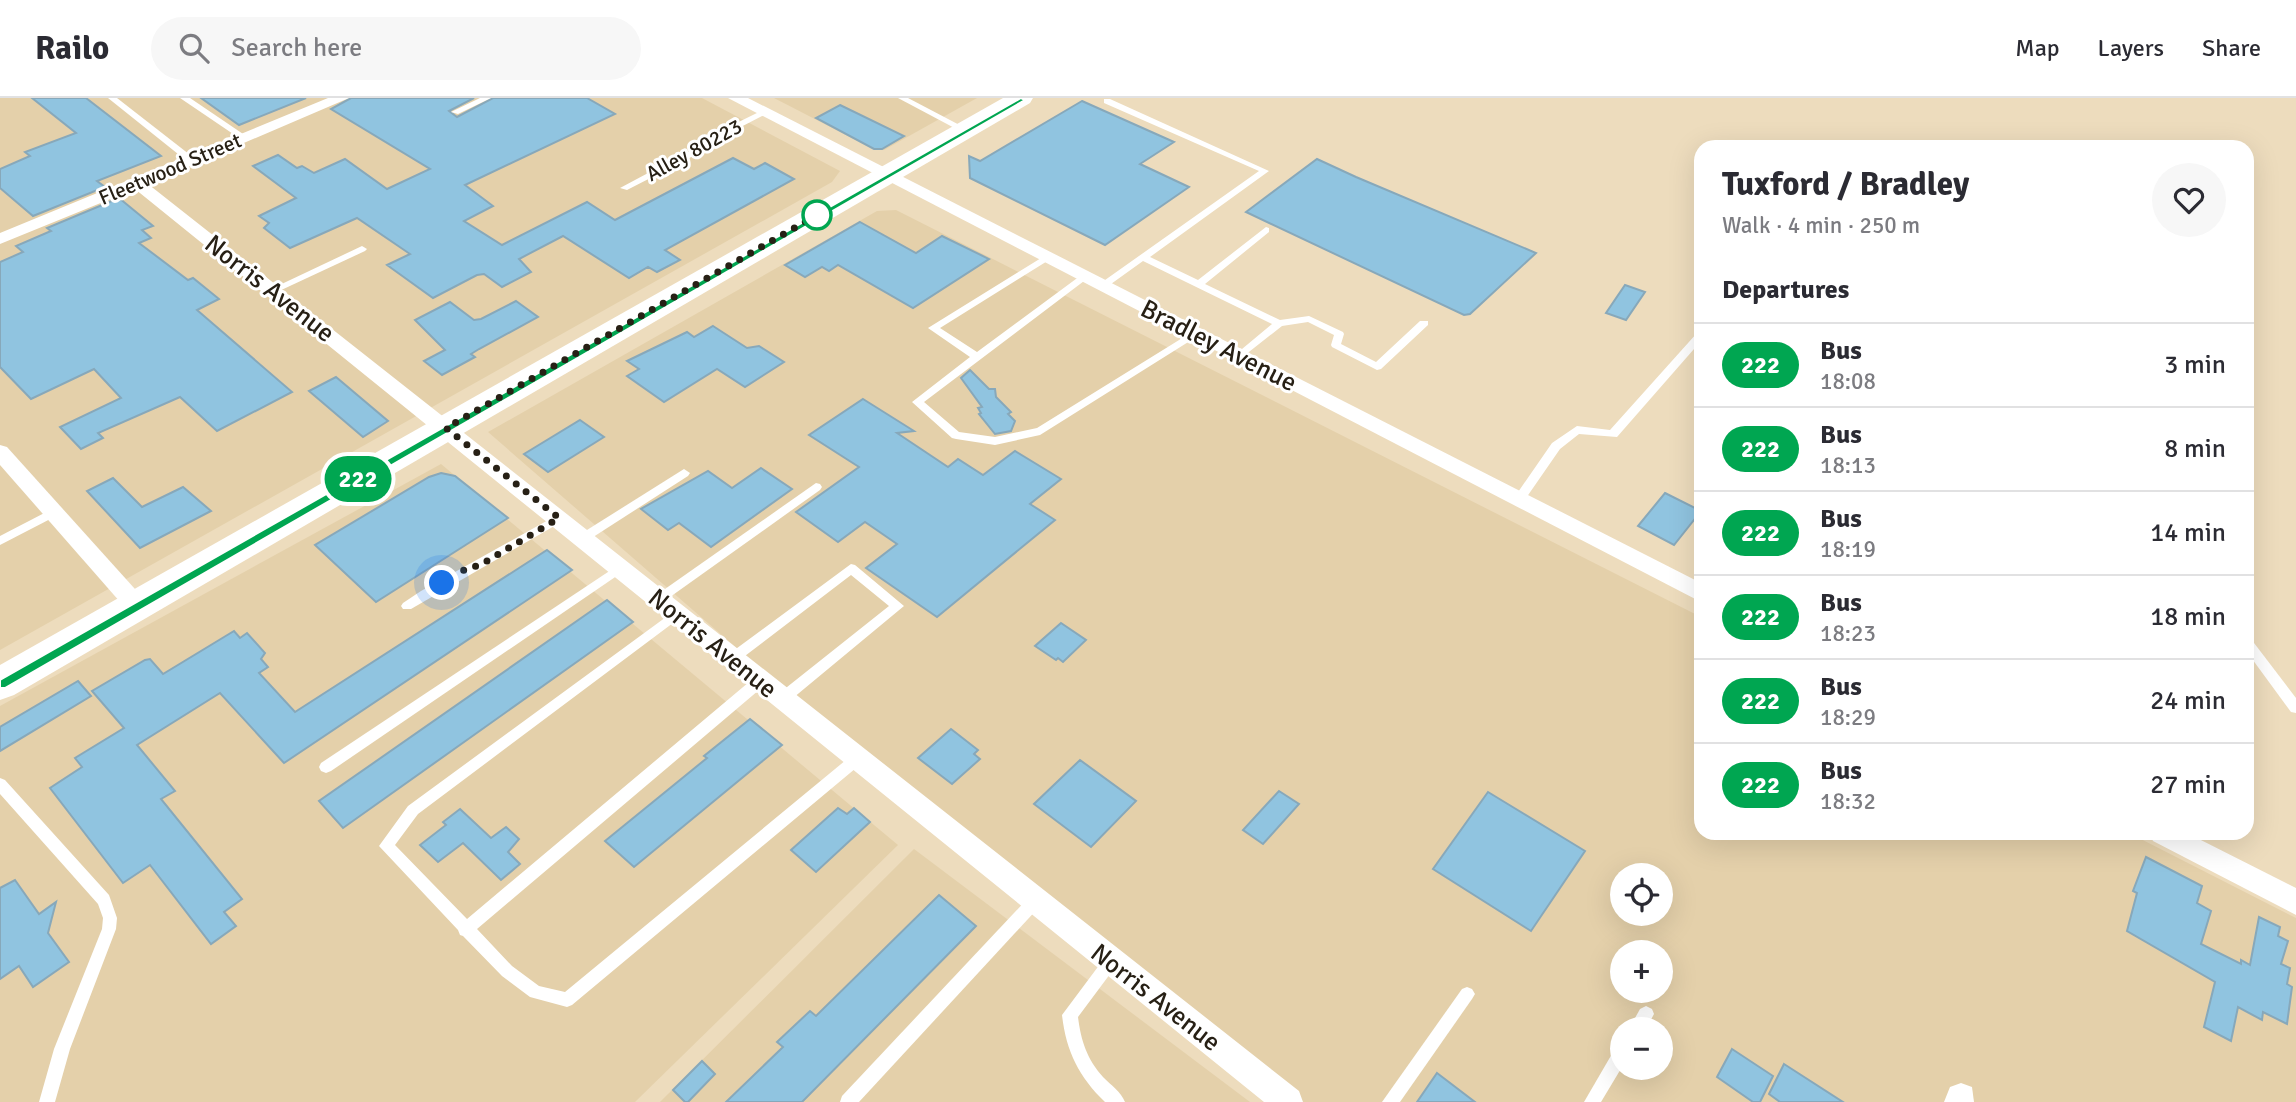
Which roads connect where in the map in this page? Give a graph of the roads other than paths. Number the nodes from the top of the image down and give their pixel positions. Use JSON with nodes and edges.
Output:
{"nodes":[{"id":1,"x":112,"y":98,"type":"edge"},
{"id":2,"x":184,"y":98,"type":"edge"},
{"id":3,"x":341,"y":98,"type":"edge"},
{"id":4,"x":487,"y":98,"type":"edge"},
{"id":5,"x":736,"y":98,"type":"edge"},
{"id":6,"x":902,"y":98,"type":"edge"},
{"id":7,"x":1021,"y":98,"type":"edge"},
{"id":8,"x":1107,"y":101,"type":"dead end"},
{"id":9,"x":455,"y":112,"type":"dead end"},
{"id":10,"x":764,"y":113,"type":"junction"},
{"id":11,"x":965,"y":130,"type":"junction"},
{"id":12,"x":245,"y":138,"type":"junction"},
{"id":13,"x":191,"y":160,"type":"junction"},
{"id":14,"x":887,"y":178,"type":"junction"},
{"id":15,"x":137,"y":183,"type":"junction"},
{"id":16,"x":624,"y":188,"type":"dead end"},
{"id":17,"x":1266,"y":230,"type":"dead end"},
{"id":18,"x":0,"y":239,"type":"edge"},
{"id":19,"x":362,"y":249,"type":"dead end"},
{"id":20,"x":1142,"y":257,"type":"junction"},
{"id":21,"x":1046,"y":258,"type":"junction"},
{"id":22,"x":1083,"y":278,"type":"junction"},
{"id":23,"x":1199,"y":284,"type":"junction"},
{"id":24,"x":1101,"y":287,"type":"junction"},
{"id":25,"x":274,"y":290,"type":"junction"},
{"id":26,"x":1279,"y":323,"type":"junction"},
{"id":27,"x":1424,"y":323,"type":"dead end"},
{"id":28,"x":1196,"y":334,"type":"junction"},
{"id":29,"x":1694,"y":343,"type":"edge"},
{"id":30,"x":1240,"y":356,"type":"junction"},
{"id":31,"x":977,"y":357,"type":"junction"},
{"id":32,"x":446,"y":428,"type":"junction"},
{"id":33,"x":0,"y":452,"type":"edge"},
{"id":34,"x":684,"y":473,"type":"dead end"},
{"id":35,"x":816,"y":487,"type":"dead end"},
{"id":36,"x":1520,"y":498,"type":"junction"},
{"id":37,"x":54,"y":512,"type":"junction"},
{"id":38,"x":559,"y":518,"type":"junction"},
{"id":39,"x":583,"y":538,"type":"junction"},
{"id":40,"x":0,"y":541,"type":"edge"},
{"id":41,"x":620,"y":568,"type":"junction"},
{"id":42,"x":1694,"y":589,"type":"edge"},
{"id":43,"x":659,"y":599,"type":"junction"},
{"id":44,"x":136,"y":605,"type":"junction"},
{"id":45,"x":407,"y":606,"type":"dead end"},
{"id":46,"x":677,"y":614,"type":"junction"},
{"id":47,"x":2254,"y":652,"type":"edge"},
{"id":48,"x":733,"y":659,"type":"junction"},
{"id":49,"x":760,"y":681,"type":"junction"},
{"id":50,"x":0,"y":684,"type":"edge"},
{"id":51,"x":782,"y":699,"type":"junction"},
{"id":52,"x":2296,"y":708,"type":"edge"},
{"id":53,"x":857,"y":759,"type":"junction"},
{"id":54,"x":326,"y":767,"type":"dead end"},
{"id":55,"x":0,"y":784,"type":"edge"},
{"id":56,"x":2176,"y":840,"type":"edge"},
{"id":57,"x":1035,"y":901,"type":"junction"},
{"id":58,"x":2296,"y":902,"type":"edge"},
{"id":59,"x":465,"y":930,"type":"junction"},
{"id":60,"x":1111,"y":961,"type":"junction"},
{"id":61,"x":1467,"y":994,"type":"dead end"},
{"id":62,"x":1646,"y":1014,"type":"dead end"},
{"id":63,"x":1644,"y":1017,"type":"edge"},
{"id":64,"x":1610,"y":1073,"type":"edge"},
{"id":65,"x":47,"y":1102,"type":"edge"},
{"id":66,"x":848,"y":1102,"type":"edge"},
{"id":67,"x":1117,"y":1102,"type":"edge"},
{"id":68,"x":1288,"y":1102,"type":"edge"},
{"id":69,"x":1390,"y":1102,"type":"edge"},
{"id":70,"x":1592,"y":1102,"type":"edge"}],
"edges":[{"from":1,"to":13,"type":"lane"},
{"from":2,"to":12,"type":"lane"},
{"from":3,"to":12,"type":"street","name":"Fleetwood Street"},
{"from":4,"to":9,"type":"lane"},
{"from":5,"to":10,"type":"street","name":"Bradley Avenue"},
{"from":6,"to":11,"type":"lane"},
{"from":7,"to":11,"type":"main road"},
{"from":8,"to":20,"type":"lane"},
{"from":10,"to":14,"type":"street","name":"Bradley Avenue"},
{"from":10,"to":16,"type":"lane","name":"Alley 80223"},
{"from":11,"to":14,"type":"main road"},
{"from":12,"to":13,"type":"street","name":"Fleetwood Street"},
{"from":13,"to":15,"type":"street","name":"Fleetwood Street"},
{"from":14,"to":21,"type":"street","name":"Bradley Avenue"},
{"from":14,"to":32,"type":"main road"},
{"from":15,"to":18,"type":"street","name":"Fleetwood Street"},
{"from":15,"to":25,"type":"street","name":"Norris Avenue"},
{"from":17,"to":23,"type":"lane"},
{"from":19,"to":25,"type":"lane"},
{"from":20,"to":23,"type":"lane"},
{"from":20,"to":24,"type":"lane"},
{"from":21,"to":22,"type":"street","name":"Bradley Avenue"},
{"from":21,"to":31,"type":"lane"},
{"from":22,"to":24,"type":"street","name":"Bradley Avenue"},
{"from":22,"to":31,"type":"lane"},
{"from":23,"to":26,"type":"lane"},
{"from":24,"to":28,"type":"street","name":"Bradley Avenue"},
{"from":25,"to":32,"type":"street","name":"Norris Avenue"},
{"from":26,"to":27,"type":"lane"},
{"from":26,"to":30,"type":"lane"},
{"from":28,"to":30,"type":"street","name":"Bradley Avenue"},
{"from":28,"to":31,"type":"lane"},
{"from":29,"to":36,"type":"lane"},
{"from":30,"to":36,"type":"street","name":"Bradley Avenue"},
{"from":32,"to":38,"type":"street","name":"Norris Avenue"},
{"from":32,"to":44,"type":"main road"},
{"from":33,"to":37,"type":"street"},
{"from":34,"to":39,"type":"lane"},
{"from":35,"to":43,"type":"lane"},
{"from":36,"to":42,"type":"street","name":"Bradley Avenue"},
{"from":37,"to":40,"type":"lane"},
{"from":37,"to":44,"type":"street"},
{"from":38,"to":39,"type":"street","name":"Norris Avenue"},
{"from":38,"to":45,"type":"lane"},
{"from":39,"to":41,"type":"street","name":"Norris Avenue"},
{"from":41,"to":43,"type":"street","name":"Norris Avenue"},
{"from":41,"to":54,"type":"lane"},
{"from":43,"to":46,"type":"street","name":"Norris Avenue"},
{"from":44,"to":50,"type":"main road"},
{"from":46,"to":48,"type":"street","name":"Norris Avenue"},
{"from":46,"to":59,"type":"lane"},
{"from":47,"to":52,"type":"lane"},
{"from":48,"to":49,"type":"street","name":"Norris Avenue"},
{"from":48,"to":51,"type":"lane"},
{"from":49,"to":51,"type":"street","name":"Norris Avenue"},
{"from":49,"to":59,"type":"lane"},
{"from":51,"to":53,"type":"street","name":"Norris Avenue"},
{"from":53,"to":57,"type":"street","name":"Norris Avenue"},
{"from":53,"to":59,"type":"lane"},
{"from":55,"to":65,"type":"lane"},
{"from":56,"to":58,"type":"street"},
{"from":57,"to":60,"type":"street","name":"Norris Avenue"},
{"from":57,"to":66,"type":"lane"},
{"from":60,"to":67,"type":"lane"},
{"from":60,"to":68,"type":"street","name":"Norris Avenue"},
{"from":61,"to":69,"type":"lane"},
{"from":62,"to":63,"type":"lane"},
{"from":64,"to":70,"type":"lane"}]}
